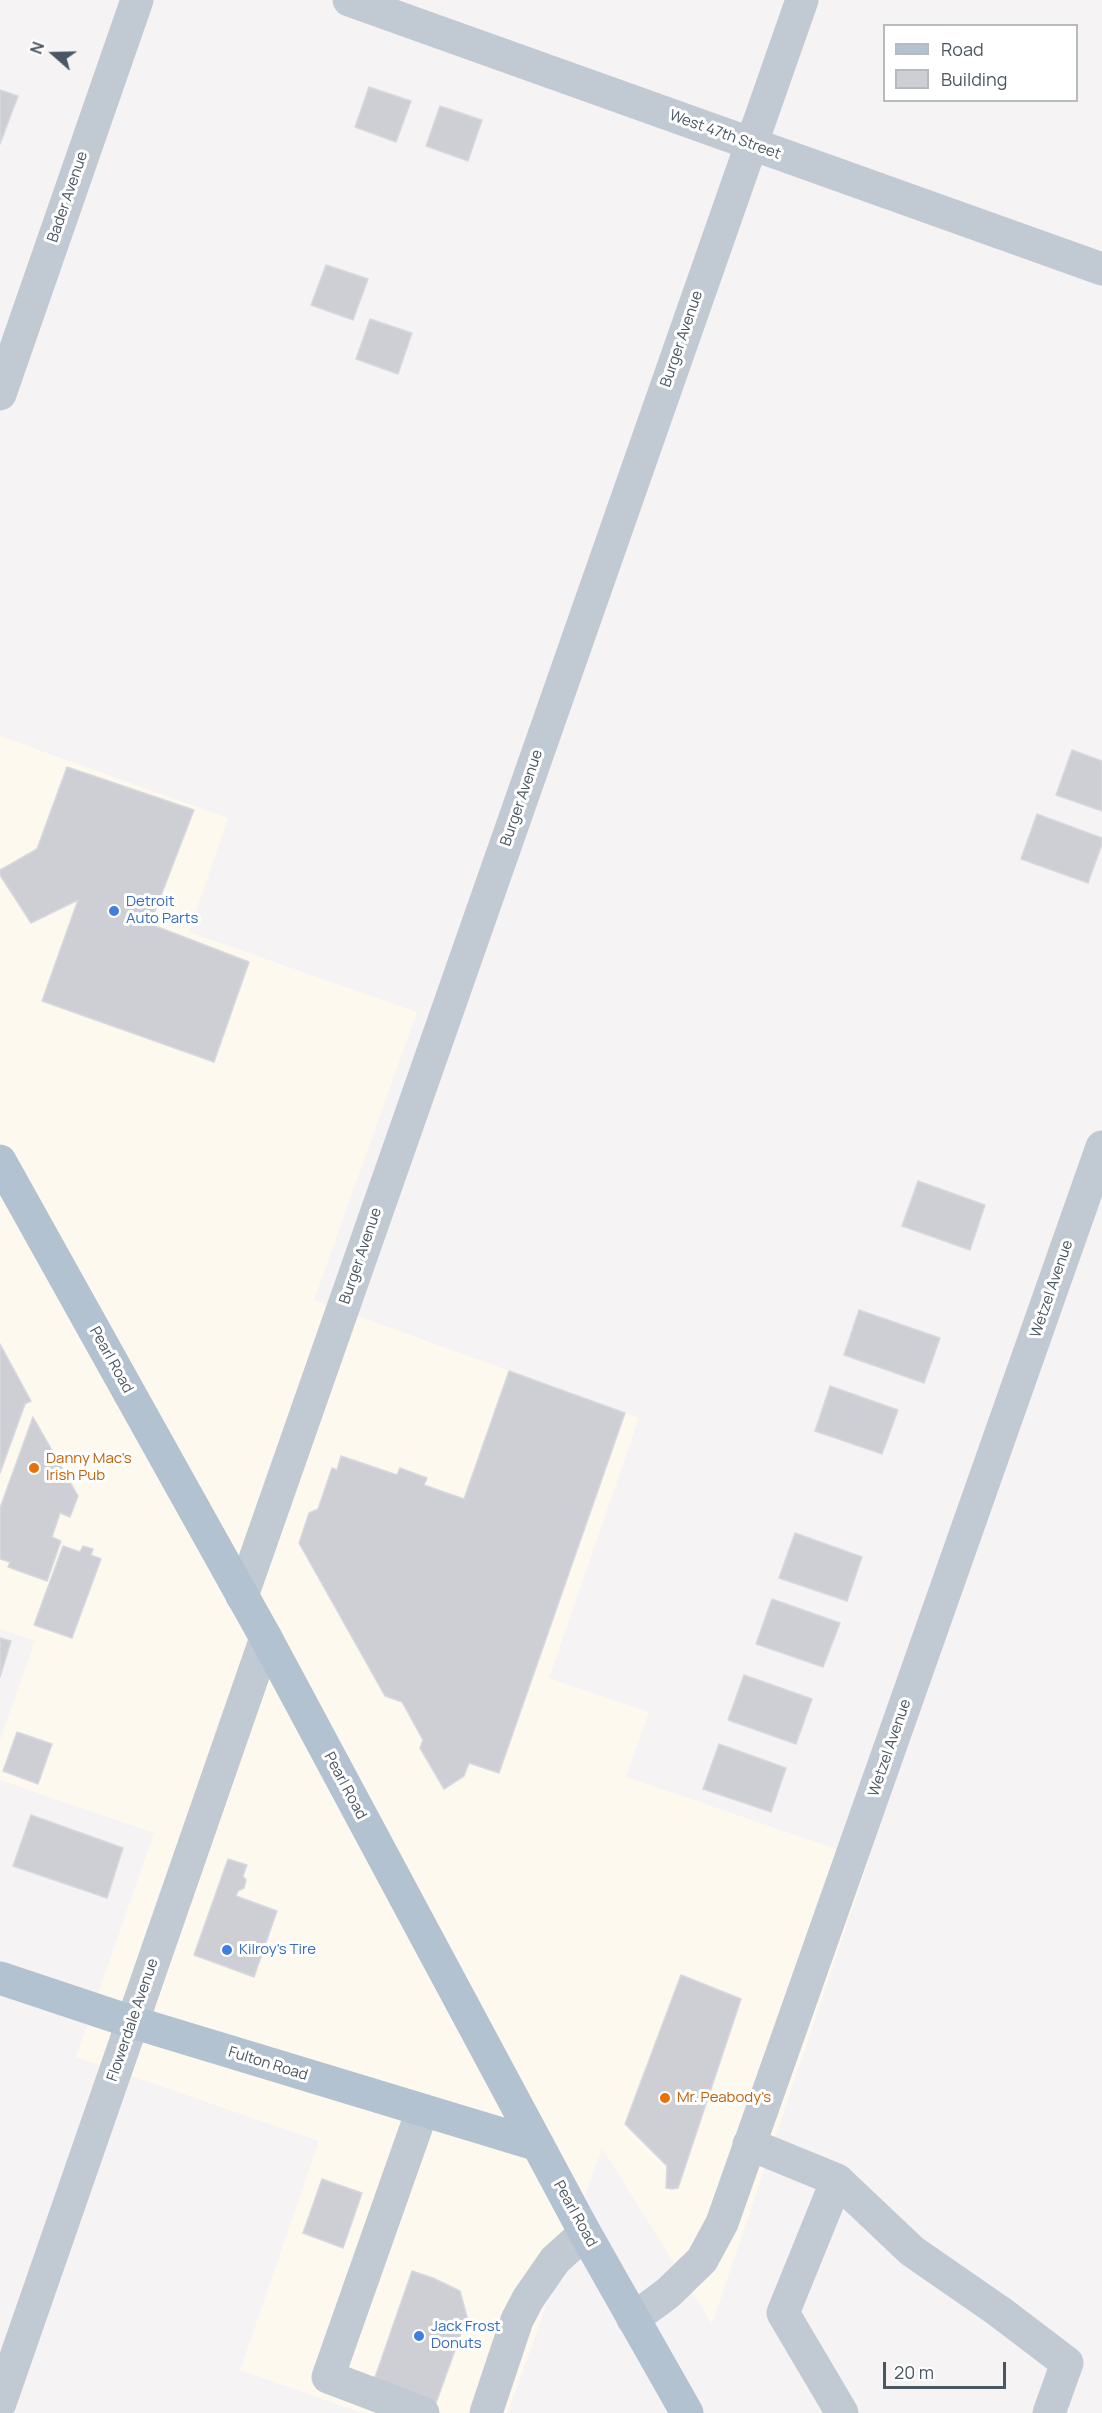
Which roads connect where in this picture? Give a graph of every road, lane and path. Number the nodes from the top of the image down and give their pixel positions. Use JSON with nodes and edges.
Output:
{"nodes":[{"id":1,"x":136,"y":0,"type":"edge"},
{"id":2,"x":349,"y":0,"type":"edge"},
{"id":3,"x":802,"y":0,"type":"edge"},
{"id":4,"x":751,"y":144,"type":"junction"},
{"id":5,"x":1102,"y":269,"type":"edge"},
{"id":6,"x":0,"y":394,"type":"edge"},
{"id":7,"x":1102,"y":1147,"type":"edge"},
{"id":8,"x":0,"y":1161,"type":"edge"},
{"id":9,"x":242,"y":1596,"type":"junction"},
{"id":10,"x":266,"y":1638,"type":"junction"},
{"id":11,"x":0,"y":1978,"type":"edge"},
{"id":12,"x":132,"y":2022,"type":"junction"},
{"id":13,"x":422,"y":2111,"type":"junction"},
{"id":14,"x":749,"y":2144,"type":"junction"},
{"id":15,"x":538,"y":2145,"type":"junction"},
{"id":16,"x":837,"y":2180,"type":"junction"},
{"id":17,"x":585,"y":2233,"type":"junction"},
{"id":18,"x":633,"y":2319,"type":"junction"},
{"id":19,"x":0,"y":2403,"type":"edge"},
{"id":20,"x":423,"y":2413,"type":"edge"},
{"id":21,"x":486,"y":2413,"type":"edge"},
{"id":22,"x":687,"y":2413,"type":"edge"},
{"id":23,"x":842,"y":2413,"type":"edge"},
{"id":24,"x":1049,"y":2413,"type":"edge"}],
"edges":[{"from":1,"to":6,"type":"street","name":"Bader Avenue"},
{"from":2,"to":4,"type":"street","name":"West 47th Street"},
{"from":3,"to":4,"type":"street","name":"Burger Avenue"},
{"from":4,"to":5,"type":"street","name":"West 47th Street"},
{"from":4,"to":9,"type":"street","name":"Burger Avenue"},
{"from":7,"to":14,"type":"street","name":"Wetzel Avenue"},
{"from":8,"to":9,"type":"main road","name":"Pearl Road"},
{"from":9,"to":10,"type":"main road","name":"Pearl Road"},
{"from":10,"to":12,"type":"street","name":"Flowerdale Avenue"},
{"from":10,"to":15,"type":"main road","name":"Pearl Road"},
{"from":11,"to":12,"type":"main road","name":"Fulton Road"},
{"from":12,"to":13,"type":"main road","name":"Fulton Road"},
{"from":12,"to":19,"type":"street","name":"Flowerdale Avenue"},
{"from":13,"to":15,"type":"main road","name":"Fulton Road"},
{"from":13,"to":20,"type":"street"},
{"from":14,"to":16,"type":"street"},
{"from":14,"to":18,"type":"street","name":"Wetzel Avenue"},
{"from":15,"to":17,"type":"main road","name":"Pearl Road"},
{"from":16,"to":23,"type":"street"},
{"from":16,"to":24,"type":"street"},
{"from":17,"to":18,"type":"main road","name":"Pearl Road"},
{"from":17,"to":21,"type":"street"},
{"from":18,"to":22,"type":"main road","name":"Pearl Road"}]}
